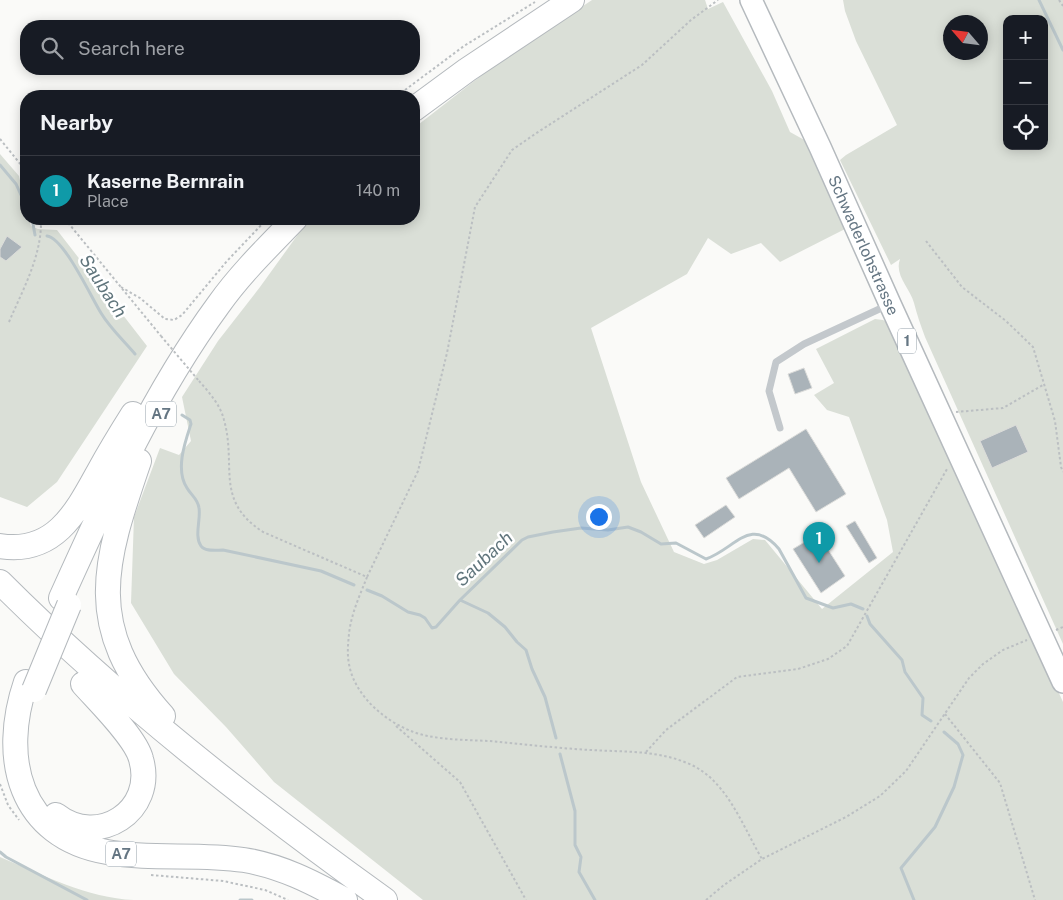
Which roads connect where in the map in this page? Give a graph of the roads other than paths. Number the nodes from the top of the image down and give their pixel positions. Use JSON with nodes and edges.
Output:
{"nodes":[{"id":1,"x":572,"y":0,"type":"edge"},
{"id":2,"x":751,"y":0,"type":"edge"},
{"id":3,"x":420,"y":105,"type":"edge"},
{"id":4,"x":273,"y":228,"type":"edge"},
{"id":5,"x":220,"y":302,"type":"junction"},
{"id":6,"x":890,"y":304,"type":"junction"},
{"id":7,"x":780,"y":428,"type":"dead end"},
{"id":8,"x":145,"y":443,"type":"junction"},
{"id":9,"x":0,"y":546,"type":"edge"},
{"id":10,"x":0,"y":582,"type":"edge"},
{"id":11,"x":65,"y":601,"type":"junction"},
{"id":12,"x":0,"y":605,"type":"edge"},
{"id":13,"x":1063,"y":682,"type":"edge"},
{"id":14,"x":83,"y":684,"type":"junction"},
{"id":15,"x":30,"y":686,"type":"junction"},
{"id":16,"x":228,"y":783,"type":"junction"},
{"id":17,"x":345,"y":900,"type":"edge"},
{"id":18,"x":358,"y":900,"type":"edge"},
{"id":19,"x":385,"y":900,"type":"edge"}],
"edges":[{"from":1,"to":3,"type":"highway"},
{"from":2,"to":6,"type":"main road","name":"Schwaderlohstrasse","number":"1"},
{"from":4,"to":5,"type":"highway","number":"A7"},
{"from":4,"to":8,"type":"highway","number":"A7"},
{"from":5,"to":9,"type":"highway","number":"A7"},
{"from":5,"to":11,"type":"highway","number":"A7"},
{"from":6,"to":7,"type":"lane"},
{"from":6,"to":13,"type":"main road","name":"Schwaderlohstrasse","number":"1"},
{"from":8,"to":11,"type":"highway","number":"A7"},
{"from":8,"to":16,"type":"highway","number":"A7"},
{"from":10,"to":16,"type":"highway","number":"A7"},
{"from":11,"to":15,"type":"highway","number":"A7"},
{"from":12,"to":14,"type":"highway","number":"A7"},
{"from":14,"to":15,"type":"highway","number":"A7"},
{"from":14,"to":18,"type":"highway","number":"A7"},
{"from":15,"to":17,"type":"highway","number":"A7"},
{"from":16,"to":19,"type":"highway","number":"A7"}]}
